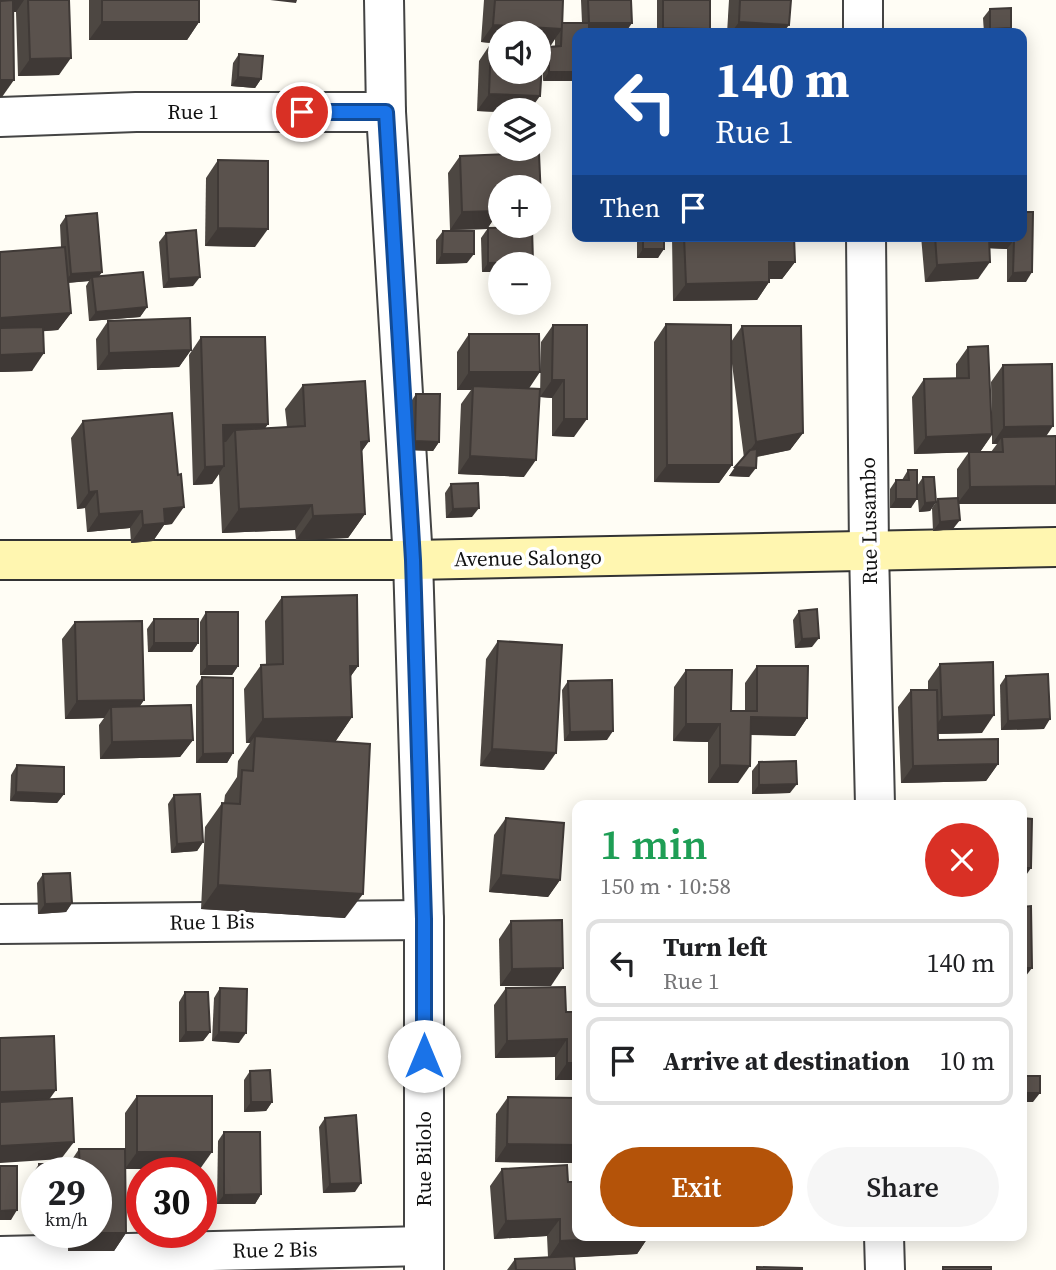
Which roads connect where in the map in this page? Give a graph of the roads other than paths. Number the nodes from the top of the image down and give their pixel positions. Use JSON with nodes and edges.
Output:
{"nodes":[{"id":1,"x":384,"y":0,"type":"edge"},
{"id":2,"x":863,"y":0,"type":"edge"},
{"id":3,"x":863,"y":28,"type":"edge"},
{"id":4,"x":386,"y":112,"type":"junction"},
{"id":5,"x":0,"y":117,"type":"edge"},
{"id":6,"x":866,"y":242,"type":"edge"},
{"id":7,"x":1056,"y":547,"type":"edge"},
{"id":8,"x":869,"y":550,"type":"junction"},
{"id":9,"x":0,"y":560,"type":"edge"},
{"id":10,"x":413,"y":560,"type":"junction"},
{"id":11,"x":874,"y":800,"type":"edge"},
{"id":12,"x":424,"y":919,"type":"junction"},
{"id":13,"x":0,"y":924,"type":"edge"},
{"id":14,"x":884,"y":1241,"type":"edge"},
{"id":15,"x":0,"y":1256,"type":"edge"},
{"id":16,"x":424,"y":1258,"type":"edge"},
{"id":17,"x":885,"y":1270,"type":"edge"}],
"edges":[{"from":1,"to":4,"type":"street","name":"Rue Bilolo"},
{"from":2,"to":3,"type":"street"},
{"from":4,"to":5,"type":"street","name":"Rue 1"},
{"from":4,"to":10,"type":"street","name":"Rue Bilolo"},
{"from":6,"to":8,"type":"street","name":"Rue Lusambo"},
{"from":7,"to":8,"type":"street","name":"Avenue Salongo"},
{"from":8,"to":10,"type":"street","name":"Avenue Salongo"},
{"from":8,"to":11,"type":"street","name":"Rue Lusambo"},
{"from":9,"to":10,"type":"street","name":"Avenue Salongo"},
{"from":10,"to":12,"type":"street","name":"Rue Bilolo"},
{"from":12,"to":13,"type":"street","name":"Rue 1 Bis"},
{"from":12,"to":16,"type":"street","name":"Rue Bilolo"},
{"from":14,"to":17,"type":"street"},
{"from":15,"to":16,"type":"street","name":"Rue 2 Bis"}]}
